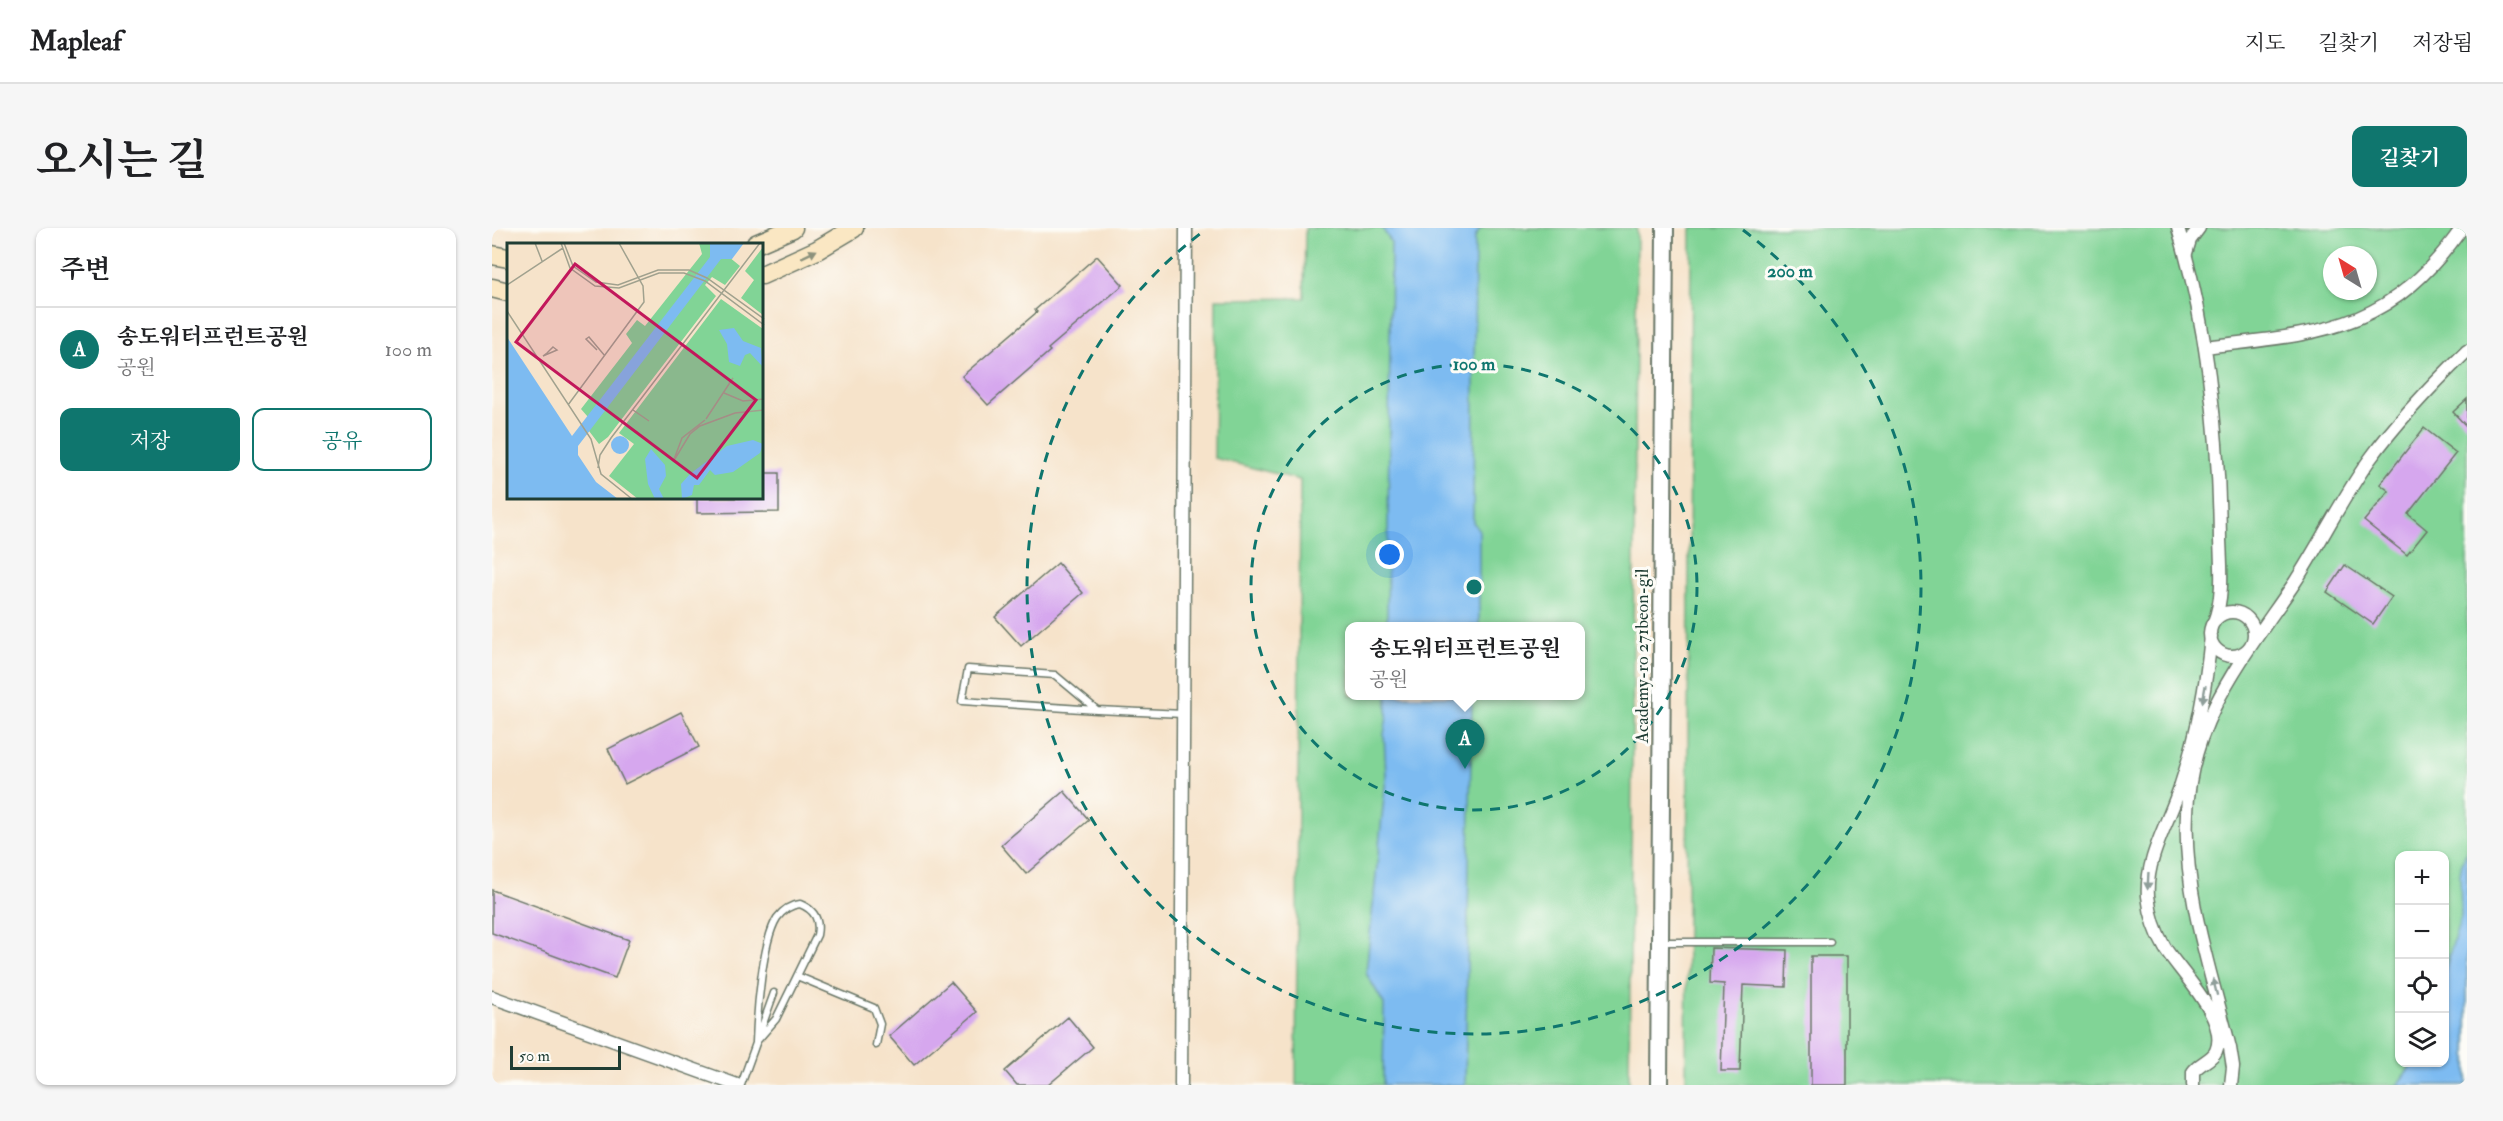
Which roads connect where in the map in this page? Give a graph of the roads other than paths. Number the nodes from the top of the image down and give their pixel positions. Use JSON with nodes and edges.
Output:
{"nodes":[{"id":1,"x":793,"y":228,"type":"edge"},
{"id":2,"x":854,"y":228,"type":"edge"},
{"id":3,"x":1186,"y":228,"type":"edge"},
{"id":4,"x":1665,"y":228,"type":"edge"},
{"id":5,"x":2178,"y":228,"type":"edge"},
{"id":6,"x":2199,"y":228,"type":"edge"},
{"id":7,"x":2462,"y":228,"type":"edge"},
{"id":8,"x":758,"y":243,"type":"edge"},
{"id":9,"x":2186,"y":254,"type":"junction"},
{"id":10,"x":492,"y":255,"type":"edge"},
{"id":11,"x":507,"y":258,"type":"edge"},
{"id":12,"x":764,"y":274,"type":"edge"},
{"id":13,"x":492,"y":288,"type":"edge"},
{"id":14,"x":507,"y":292,"type":"edge"},
{"id":15,"x":2205,"y":347,"type":"junction"},
{"id":16,"x":2467,"y":351,"type":"edge"},
{"id":17,"x":2220,"y":602,"type":"junction"},
{"id":18,"x":2232,"y":613,"type":"junction"},
{"id":19,"x":2271,"y":616,"type":"junction"},
{"id":20,"x":2214,"y":622,"type":"junction"},
{"id":21,"x":2250,"y":622,"type":"junction"},
{"id":22,"x":2211,"y":636,"type":"junction"},
{"id":23,"x":2249,"y":647,"type":"junction"},
{"id":24,"x":1097,"y":710,"type":"junction"},
{"id":25,"x":1183,"y":714,"type":"junction"},
{"id":26,"x":1660,"y":942,"type":"junction"},
{"id":27,"x":1830,"y":942,"type":"dead end"},
{"id":28,"x":797,"y":976,"type":"junction"},
{"id":29,"x":774,"y":993,"type":"dead end"},
{"id":30,"x":492,"y":998,"type":"edge"},
{"id":31,"x":756,"y":1042,"type":"junction"},
{"id":32,"x":876,"y":1045,"type":"dead end"},
{"id":33,"x":739,"y":1085,"type":"edge"},
{"id":34,"x":1181,"y":1085,"type":"edge"},
{"id":35,"x":1659,"y":1085,"type":"edge"},
{"id":36,"x":2193,"y":1085,"type":"edge"},
{"id":37,"x":2231,"y":1085,"type":"edge"}],
"edges":[{"from":1,"to":8,"type":"main road"},
{"from":12,"to":2,"type":"main road","one_way":true},
{"from":3,"to":25,"type":"street"},
{"from":4,"to":26,"type":"street","name":"Academy-ro 271beon-gil"},
{"from":5,"to":9,"type":"street"},
{"from":6,"to":9,"type":"street"},
{"from":7,"to":15,"type":"street"},
{"from":9,"to":15,"type":"street"},
{"from":10,"to":11,"type":"main road"},
{"from":13,"to":14,"type":"main road"},
{"from":15,"to":17,"type":"street"},
{"from":16,"to":19,"type":"street"},
{"from":17,"to":18,"type":"street"},
{"from":17,"to":20,"type":"street"},
{"from":18,"to":20,"type":"street"},
{"from":18,"to":21,"type":"street"},
{"from":19,"to":21,"type":"street"},
{"from":19,"to":23,"type":"street"},
{"from":20,"to":22,"type":"street"},
{"from":21,"to":23,"type":"street"},
{"from":22,"to":23,"type":"street"},
{"from":22,"to":36,"type":"street","one_way":true},
{"from":37,"to":23,"type":"street","one_way":true},
{"from":24,"to":24,"type":"lane"},
{"from":24,"to":25,"type":"lane"},
{"from":25,"to":34,"type":"street"},
{"from":26,"to":27,"type":"lane"},
{"from":26,"to":35,"type":"street","name":"Academy-ro 271beon-gil"},
{"from":28,"to":31,"type":"lane"},
{"from":28,"to":31,"type":"lane"},
{"from":28,"to":32,"type":"lane"},
{"from":29,"to":31,"type":"lane"},
{"from":30,"to":33,"type":"street"},
{"from":31,"to":33,"type":"lane"}]}
